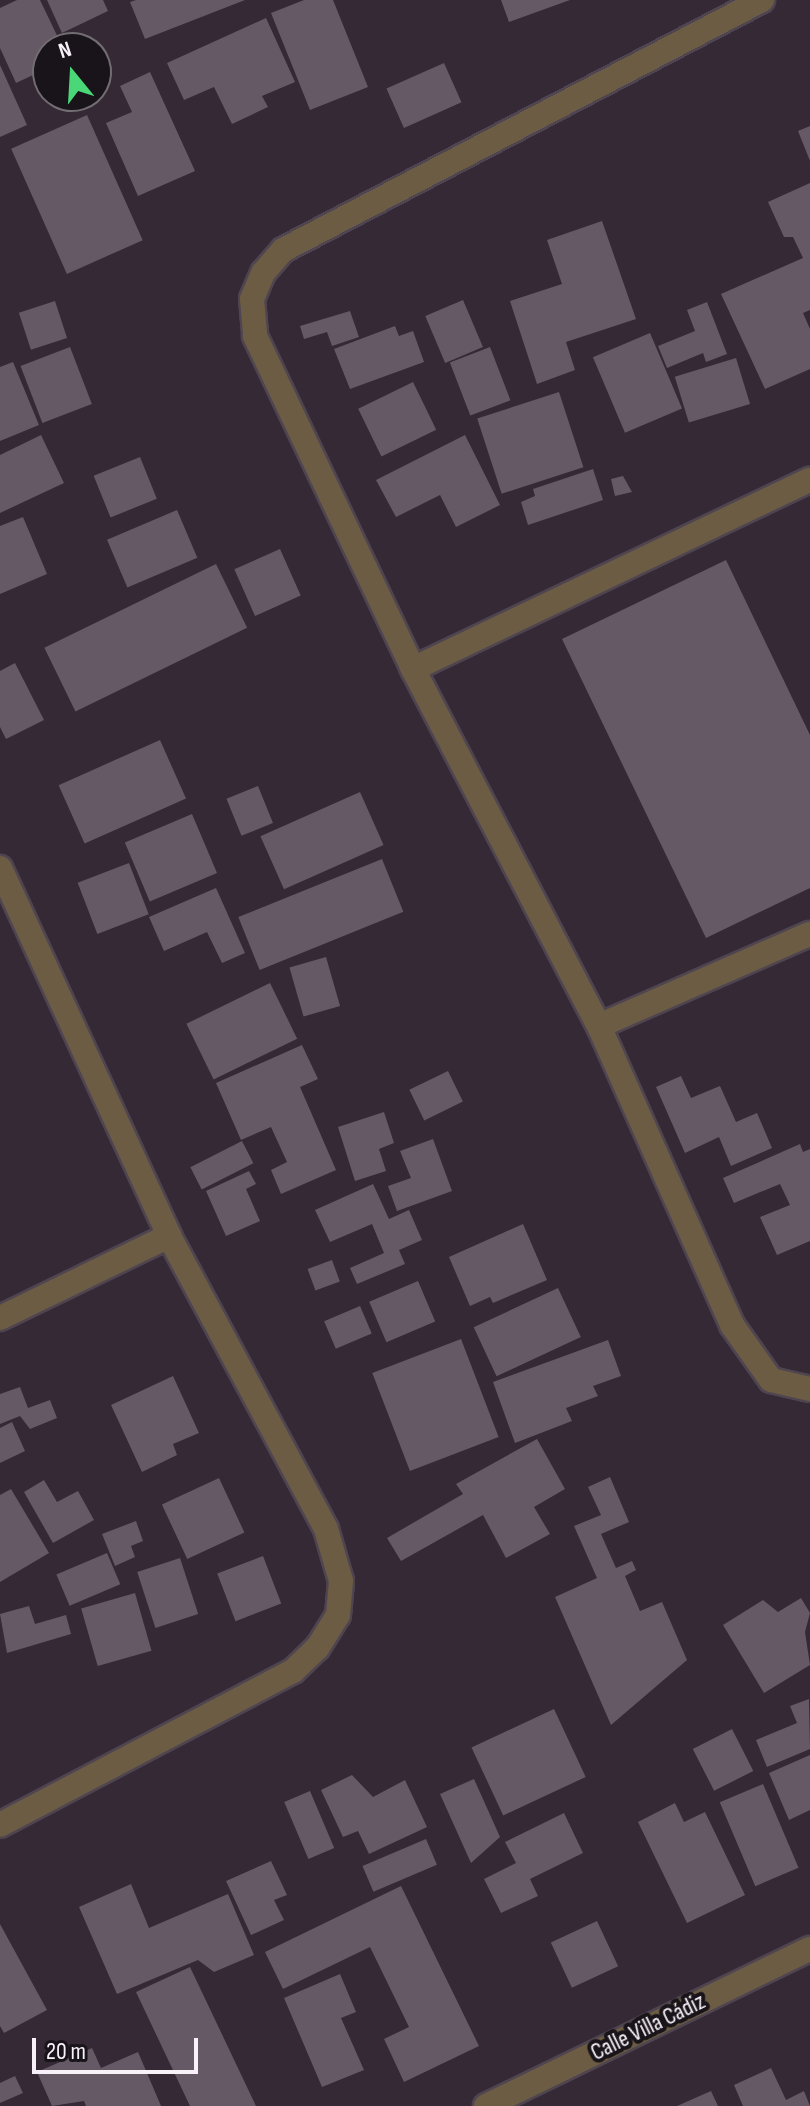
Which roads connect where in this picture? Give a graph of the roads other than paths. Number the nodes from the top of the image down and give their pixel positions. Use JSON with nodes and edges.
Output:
{"nodes":[{"id":1,"x":762,"y":0,"type":"edge"},
{"id":2,"x":810,"y":480,"type":"edge"},
{"id":3,"x":413,"y":669,"type":"junction"},
{"id":4,"x":3,"y":880,"type":"edge"},
{"id":5,"x":810,"y":934,"type":"edge"},
{"id":6,"x":599,"y":1026,"type":"junction"},
{"id":7,"x":169,"y":1236,"type":"junction"},
{"id":8,"x":0,"y":1318,"type":"edge"},
{"id":9,"x":810,"y":1389,"type":"edge"},
{"id":10,"x":0,"y":1825,"type":"edge"},
{"id":11,"x":810,"y":1949,"type":"edge"},
{"id":12,"x":486,"y":2106,"type":"edge"}],
"edges":[{"from":1,"to":3,"type":"street"},
{"from":2,"to":3,"type":"street"},
{"from":3,"to":6,"type":"street"},
{"from":4,"to":7,"type":"street"},
{"from":5,"to":6,"type":"street"},
{"from":6,"to":9,"type":"street"},
{"from":7,"to":8,"type":"street"},
{"from":7,"to":10,"type":"street"},
{"from":11,"to":12,"type":"street","name":"Calle Villa Cádiz"}]}
